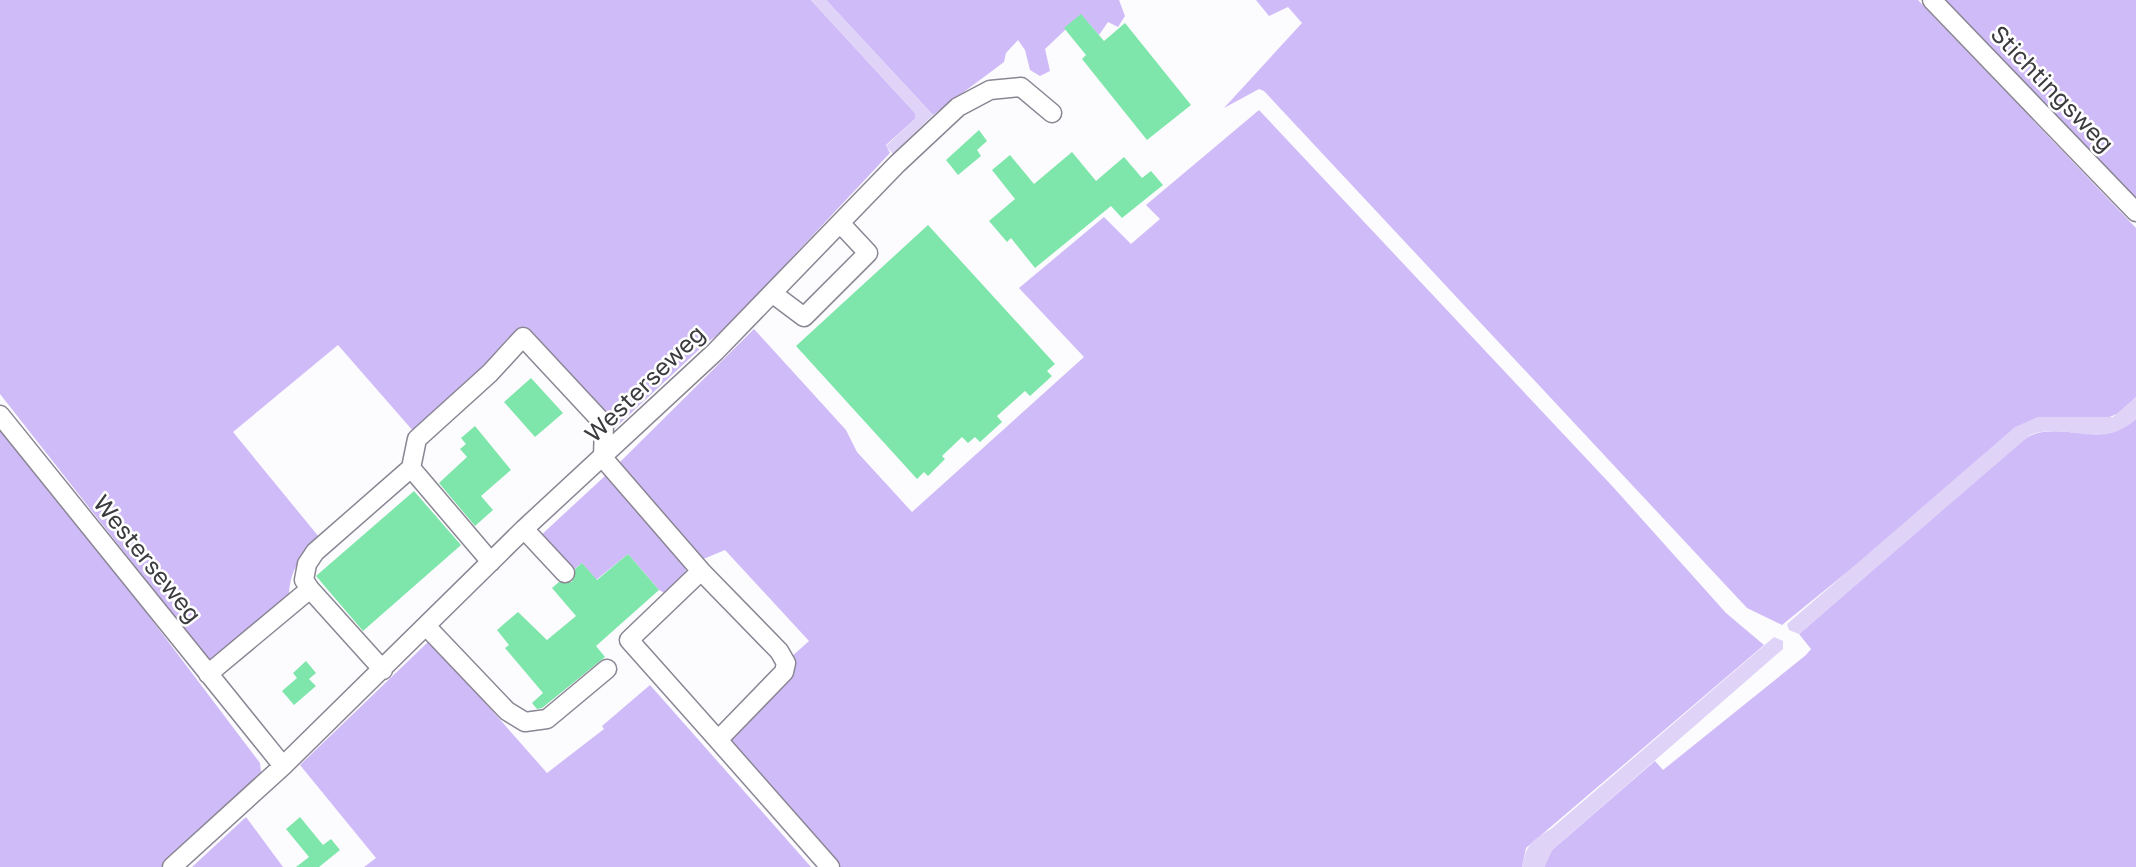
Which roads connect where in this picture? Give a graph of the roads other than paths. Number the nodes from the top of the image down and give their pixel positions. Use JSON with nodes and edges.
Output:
{"nodes":[{"id":1,"x":1932,"y":0,"type":"edge"},
{"id":2,"x":1052,"y":113,"type":"dead end"},
{"id":3,"x":2136,"y":212,"type":"edge"},
{"id":4,"x":840,"y":223,"type":"junction"},
{"id":5,"x":772,"y":293,"type":"junction"},
{"id":6,"x":0,"y":415,"type":"edge"},
{"id":7,"x":603,"y":458,"type":"junction"},
{"id":8,"x":411,"y":468,"type":"junction"},
{"id":9,"x":524,"y":529,"type":"junction"},
{"id":10,"x":491,"y":562,"type":"junction"},
{"id":11,"x":701,"y":571,"type":"junction"},
{"id":12,"x":565,"y":573,"type":"dead end"},
{"id":13,"x":310,"y":589,"type":"junction"},
{"id":14,"x":426,"y":627,"type":"junction"},
{"id":15,"x":607,"y":669,"type":"dead end"},
{"id":16,"x":383,"y":670,"type":"junction"},
{"id":17,"x":208,"y":674,"type":"junction"},
{"id":18,"x":718,"y":740,"type":"junction"},
{"id":19,"x":282,"y":766,"type":"junction"},
{"id":20,"x":172,"y":867,"type":"edge"},
{"id":21,"x":830,"y":867,"type":"edge"}],
"edges":[{"from":1,"to":3,"type":"street","name":"Stichtingsweg"},
{"from":2,"to":4,"type":"street","name":"Westerseweg"},
{"from":4,"to":5,"type":"street","name":"Westerseweg"},
{"from":4,"to":5,"type":"street"},
{"from":5,"to":7,"type":"street","name":"Westerseweg"},
{"from":6,"to":17,"type":"street","name":"Westerseweg"},
{"from":7,"to":8,"type":"street"},
{"from":7,"to":9,"type":"street","name":"Westerseweg"},
{"from":7,"to":11,"type":"street"},
{"from":8,"to":10,"type":"street"},
{"from":8,"to":13,"type":"street"},
{"from":9,"to":10,"type":"street","name":"Westerseweg"},
{"from":9,"to":12,"type":"street"},
{"from":10,"to":14,"type":"street","name":"Westerseweg"},
{"from":11,"to":18,"type":"street"},
{"from":11,"to":18,"type":"street"},
{"from":13,"to":16,"type":"street"},
{"from":13,"to":17,"type":"street"},
{"from":14,"to":15,"type":"street"},
{"from":14,"to":16,"type":"street","name":"Westerseweg"},
{"from":16,"to":19,"type":"street","name":"Westerseweg"},
{"from":17,"to":19,"type":"street","name":"Westerseweg"},
{"from":18,"to":21,"type":"street"},
{"from":19,"to":20,"type":"street","name":"Westerseweg"}]}
